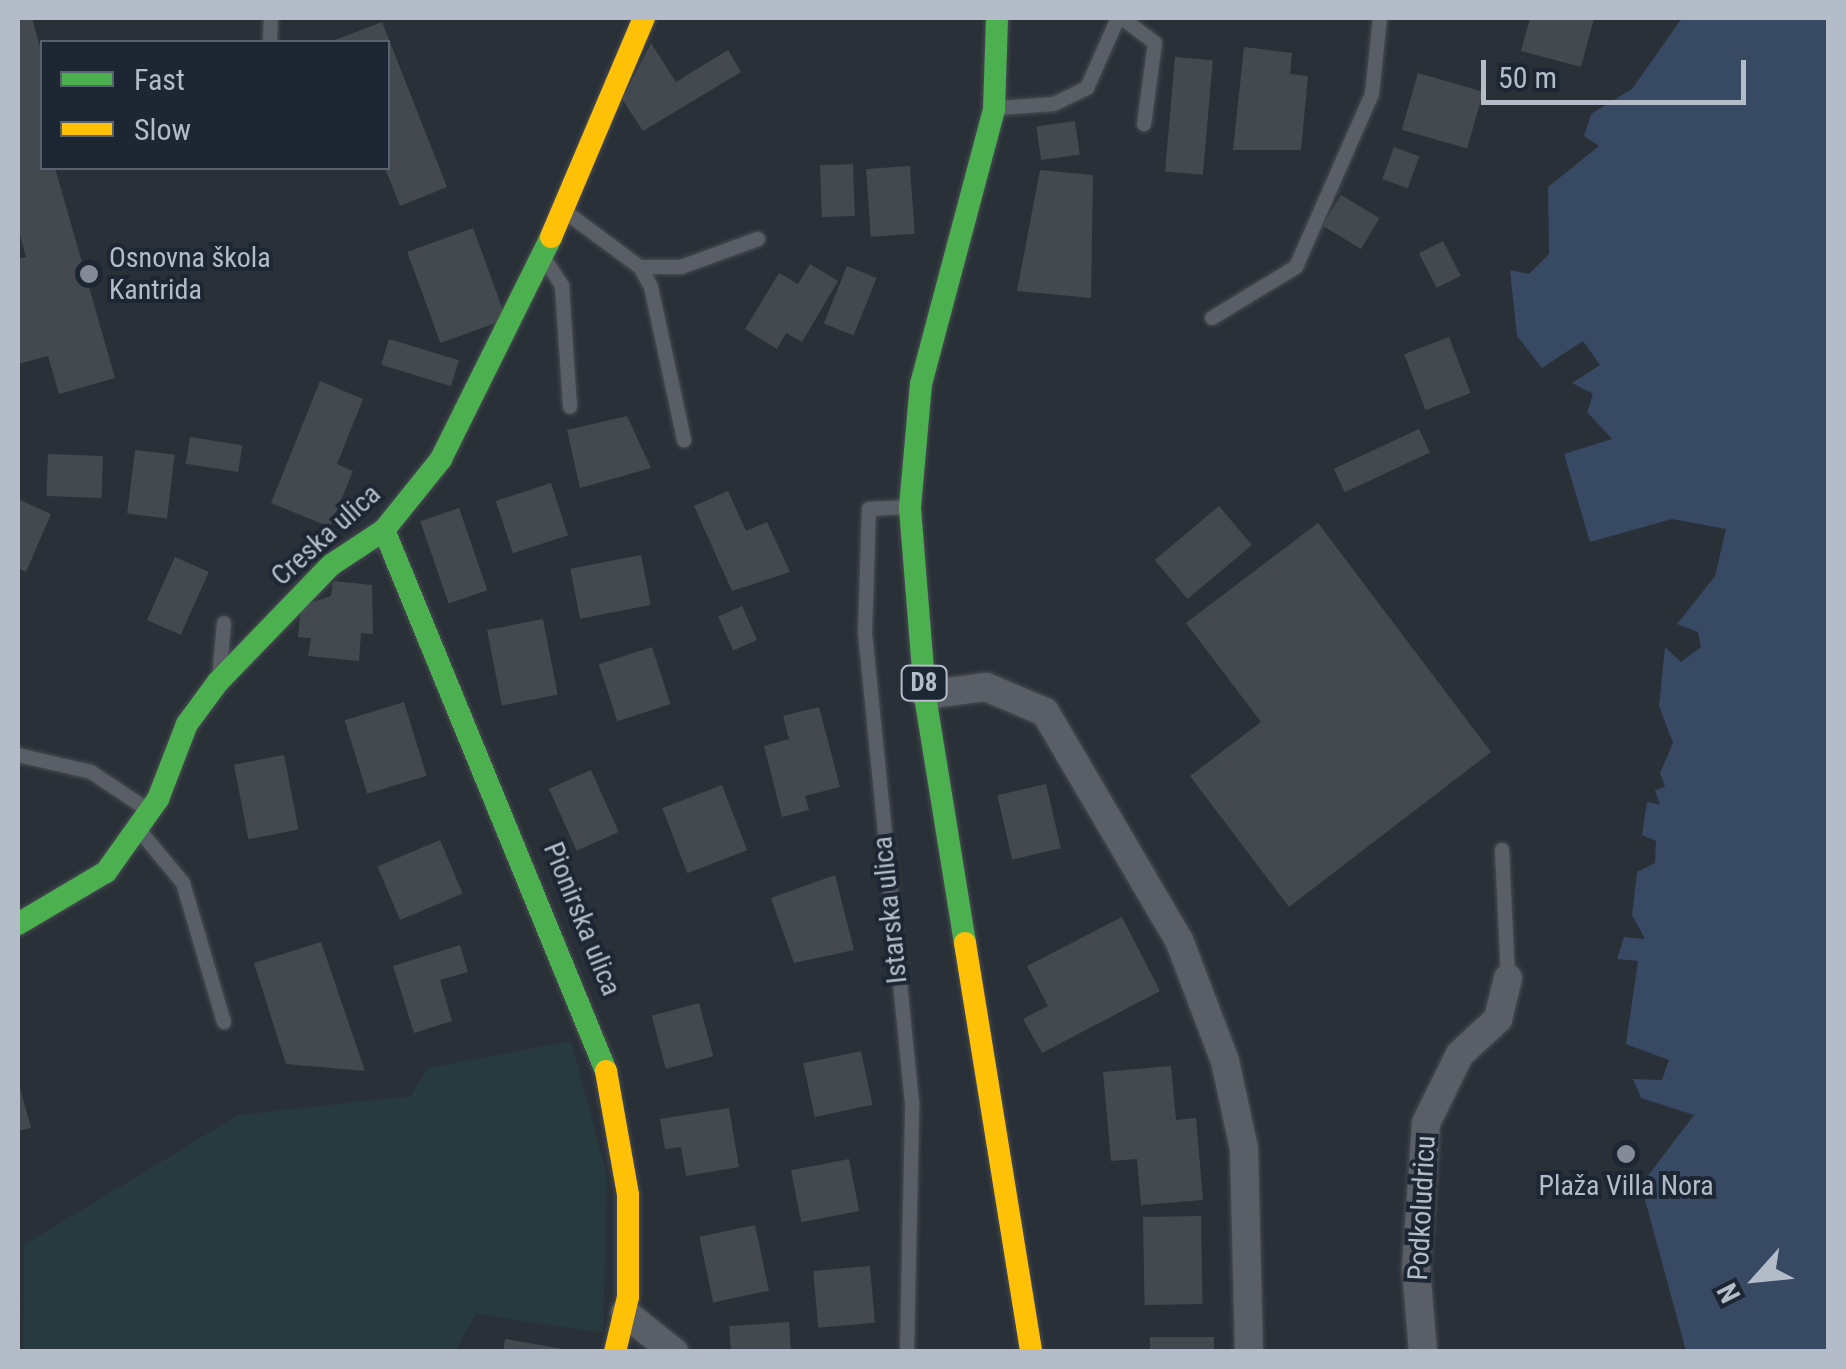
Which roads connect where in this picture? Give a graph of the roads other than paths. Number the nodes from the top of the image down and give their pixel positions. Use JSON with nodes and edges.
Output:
{"nodes":[{"id":1,"x":644,"y":18,"type":"edge"},
{"id":2,"x":997,"y":18,"type":"edge"},
{"id":3,"x":1120,"y":18,"type":"edge"},
{"id":4,"x":1380,"y":18,"type":"edge"},
{"id":5,"x":994,"y":109,"type":"junction"},
{"id":6,"x":1144,"y":124,"type":"dead end"},
{"id":7,"x":563,"y":211,"type":"junction"},
{"id":8,"x":758,"y":240,"type":"dead end"},
{"id":9,"x":542,"y":258,"type":"junction"},
{"id":10,"x":640,"y":267,"type":"junction"},
{"id":11,"x":1212,"y":318,"type":"dead end"},
{"id":12,"x":570,"y":407,"type":"dead end"},
{"id":13,"x":684,"y":440,"type":"dead end"},
{"id":14,"x":910,"y":507,"type":"junction"},
{"id":15,"x":384,"y":530,"type":"junction"},
{"id":16,"x":224,"y":624,"type":"dead end"},
{"id":17,"x":218,"y":682,"type":"junction"},
{"id":18,"x":925,"y":695,"type":"junction"},
{"id":19,"x":18,"y":755,"type":"edge"},
{"id":20,"x":145,"y":820,"type":"junction"},
{"id":21,"x":1502,"y":850,"type":"dead end"},
{"id":22,"x":18,"y":924,"type":"edge"},
{"id":23,"x":1508,"y":978,"type":"joint"},
{"id":24,"x":224,"y":1022,"type":"dead end"},
{"id":25,"x":625,"y":1313,"type":"junction"},
{"id":26,"x":615,"y":1352,"type":"edge"},
{"id":27,"x":674,"y":1352,"type":"edge"},
{"id":28,"x":907,"y":1352,"type":"edge"},
{"id":29,"x":1031,"y":1352,"type":"edge"},
{"id":30,"x":1249,"y":1352,"type":"edge"},
{"id":31,"x":1423,"y":1352,"type":"edge"}],
"edges":[{"from":1,"to":7,"type":"street","name":"Creska ulica"},
{"from":2,"to":5,"type":"street","number":"D8"},
{"from":3,"to":5,"type":"lane"},
{"from":3,"to":6,"type":"lane"},
{"from":4,"to":11,"type":"lane"},
{"from":5,"to":14,"type":"street","number":"D8"},
{"from":7,"to":9,"type":"street","name":"Creska ulica"},
{"from":7,"to":10,"type":"lane"},
{"from":8,"to":10,"type":"lane"},
{"from":9,"to":12,"type":"lane"},
{"from":9,"to":15,"type":"street","name":"Creska ulica"},
{"from":10,"to":13,"type":"lane"},
{"from":14,"to":18,"type":"street","number":"D8"},
{"from":14,"to":28,"type":"lane","name":"Istarska ulica"},
{"from":15,"to":17,"type":"street","name":"Creska ulica"},
{"from":15,"to":25,"type":"street","name":"Pionirska ulica"},
{"from":16,"to":17,"type":"lane"},
{"from":17,"to":20,"type":"street","name":"Creska ulica"},
{"from":18,"to":29,"type":"street","number":"D8"},
{"from":18,"to":30,"type":"street"},
{"from":19,"to":20,"type":"lane"},
{"from":20,"to":22,"type":"street","name":"Creska ulica"},
{"from":20,"to":24,"type":"lane"},
{"from":21,"to":23,"type":"lane","name":"Podkoludricu"},
{"from":23,"to":31,"type":"street","name":"Podkoludricu"},
{"from":25,"to":26,"type":"street","name":"Pionirska ulica"},
{"from":25,"to":27,"type":"street"}]}
